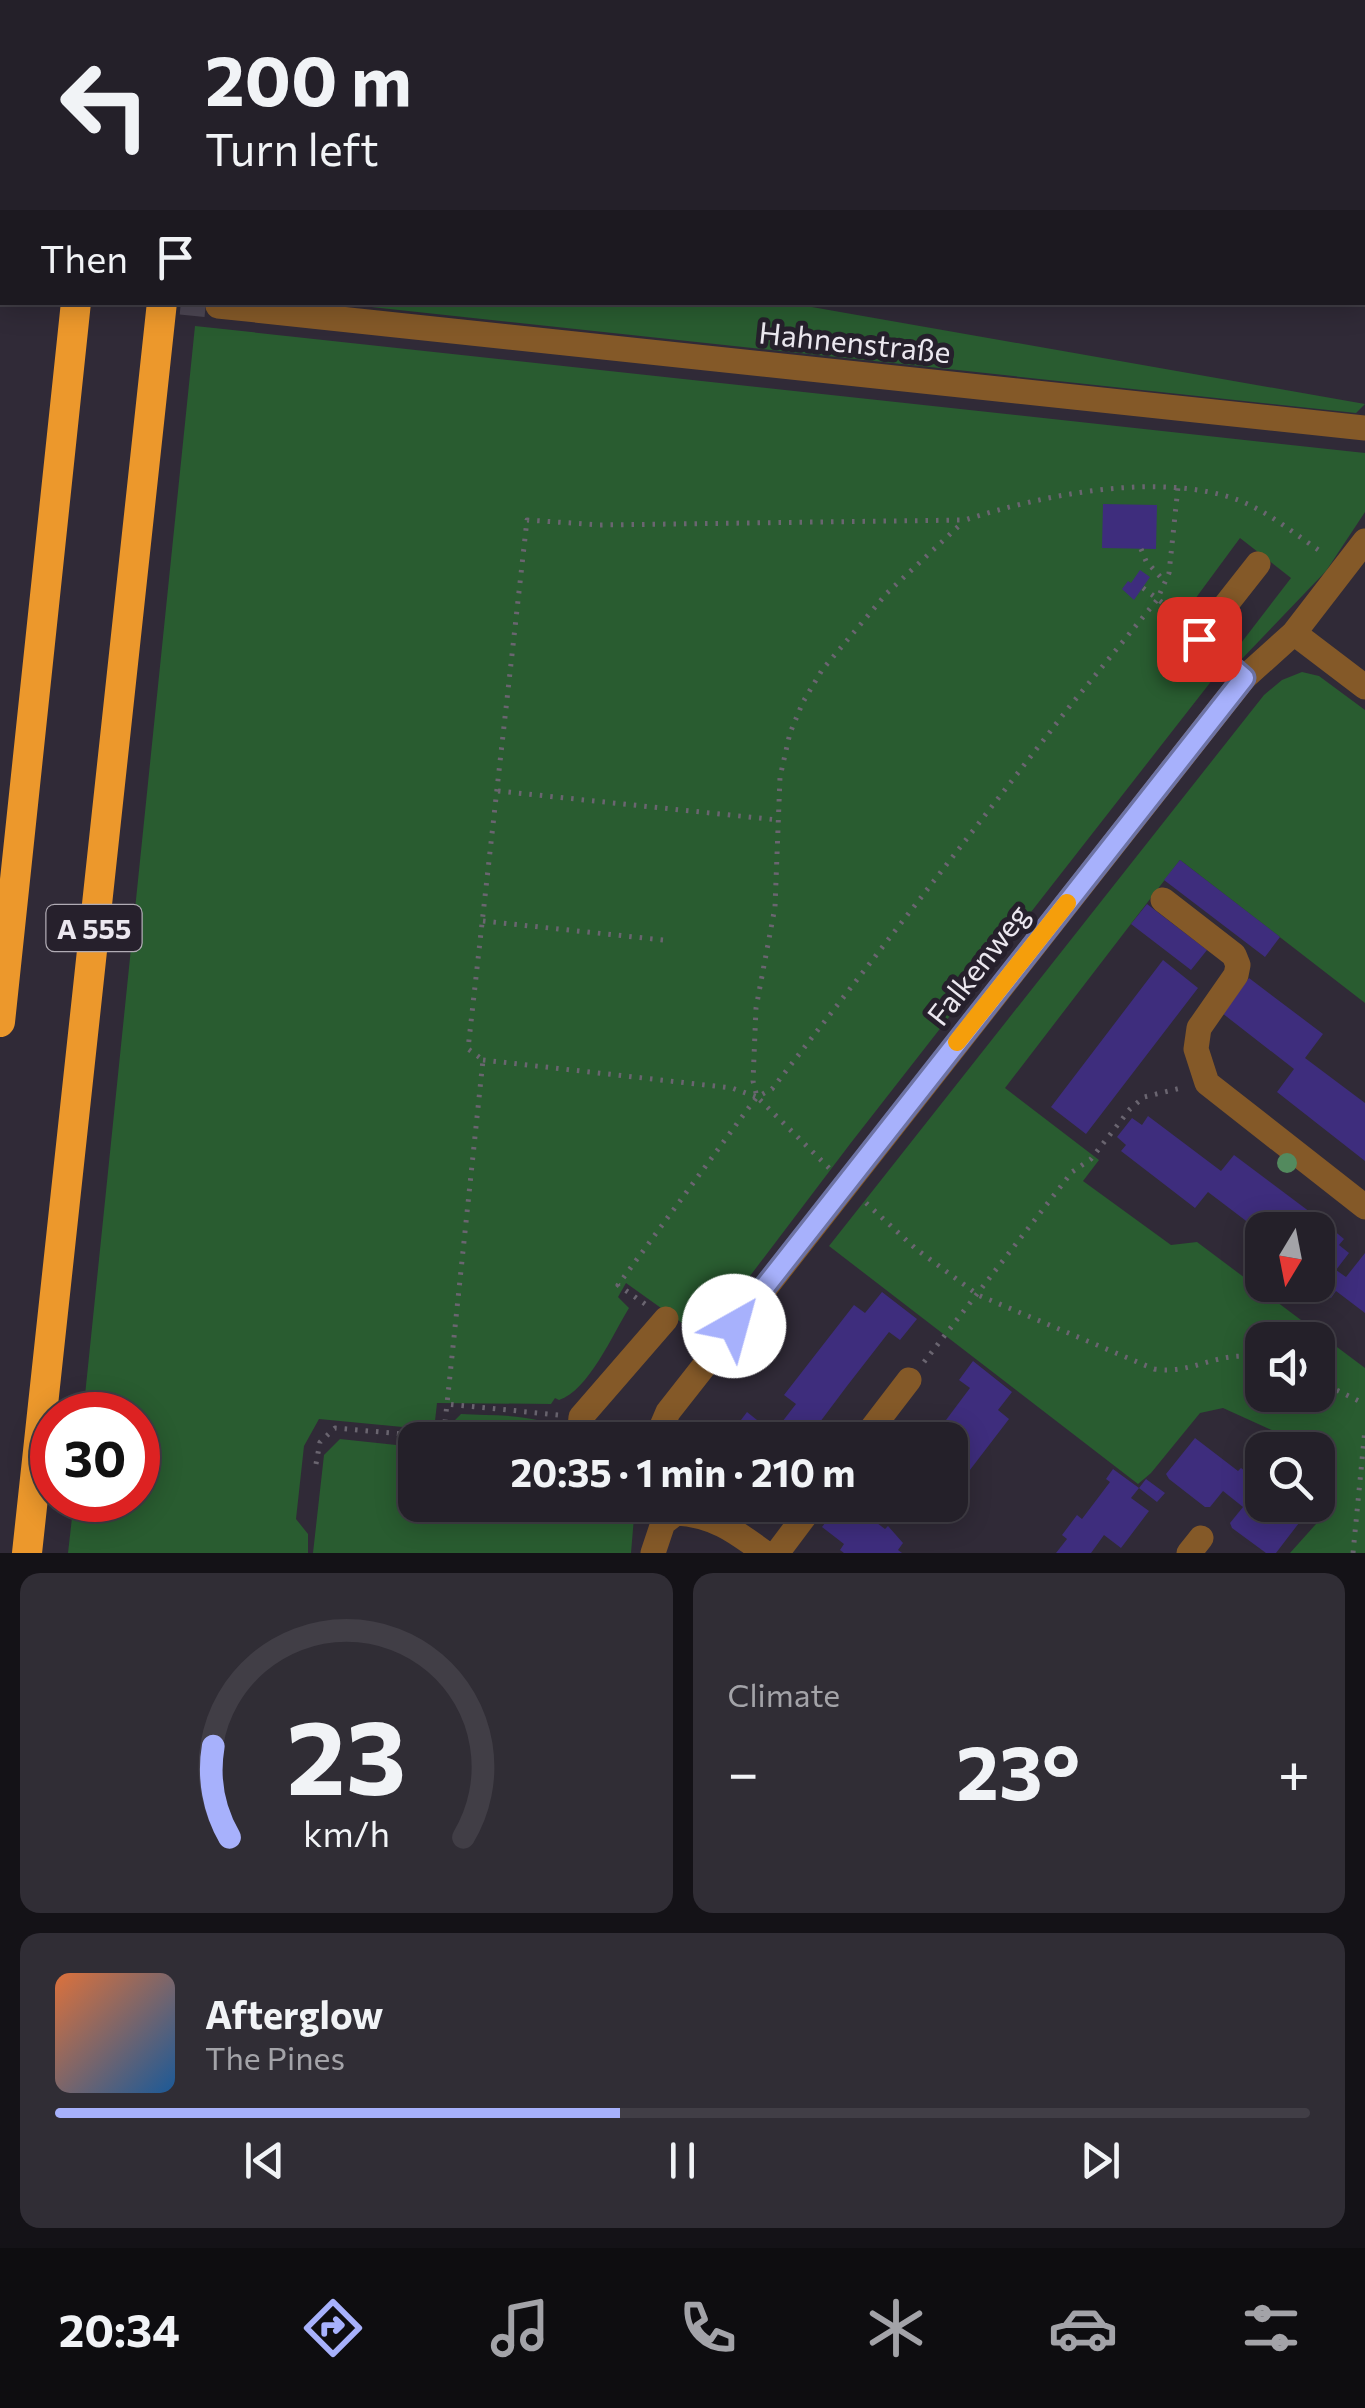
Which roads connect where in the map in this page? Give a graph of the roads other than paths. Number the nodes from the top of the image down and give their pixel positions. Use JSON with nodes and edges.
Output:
{"nodes":[{"id":1,"x":76,"y":305,"type":"edge"},
{"id":2,"x":162,"y":305,"type":"edge"},
{"id":3,"x":218,"y":306,"type":"dead end"},
{"id":4,"x":1365,"y":428,"type":"edge"},
{"id":5,"x":1365,"y":541,"type":"edge"},
{"id":6,"x":1258,"y":564,"type":"dead end"},
{"id":7,"x":1294,"y":633,"type":"junction"},
{"id":8,"x":1244,"y":678,"type":"junction"},
{"id":9,"x":1365,"y":687,"type":"edge"},
{"id":10,"x":1162,"y":900,"type":"dead end"},
{"id":11,"x":0,"y":1022,"type":"edge"},
{"id":12,"x":1365,"y":1207,"type":"edge"},
{"id":13,"x":666,"y":1319,"type":"road end"},
{"id":14,"x":909,"y":1380,"type":"road end"},
{"id":15,"x":585,"y":1422,"type":"edge"},
{"id":16,"x":664,"y":1422,"type":"edge"},
{"id":17,"x":877,"y":1422,"type":"edge"},
{"id":18,"x":663,"y":1522,"type":"edge"},
{"id":19,"x":721,"y":1522,"type":"edge"},
{"id":20,"x":798,"y":1522,"type":"edge"},
{"id":21,"x":27,"y":1553,"type":"edge"},
{"id":22,"x":653,"y":1553,"type":"edge"},
{"id":23,"x":766,"y":1553,"type":"edge"},
{"id":24,"x":778,"y":1553,"type":"edge"}],
"edges":[{"from":1,"to":11,"type":"highway","number":"A 555"},
{"from":2,"to":21,"type":"highway","number":"A 555"},
{"from":3,"to":4,"type":"street","name":"Hahnenstraße"},
{"from":5,"to":7,"type":"street","name":"Falkenweg"},
{"from":6,"to":8,"type":"street"},
{"from":7,"to":8,"type":"street","name":"Falkenweg"},
{"from":7,"to":9,"type":"street"},
{"from":8,"to":16,"type":"street","name":"Falkenweg"},
{"from":10,"to":12,"type":"street"},
{"from":13,"to":15,"type":"street"},
{"from":14,"to":17,"type":"street"},
{"from":18,"to":22,"type":"street"},
{"from":19,"to":23,"type":"street"},
{"from":20,"to":24,"type":"street"}]}
